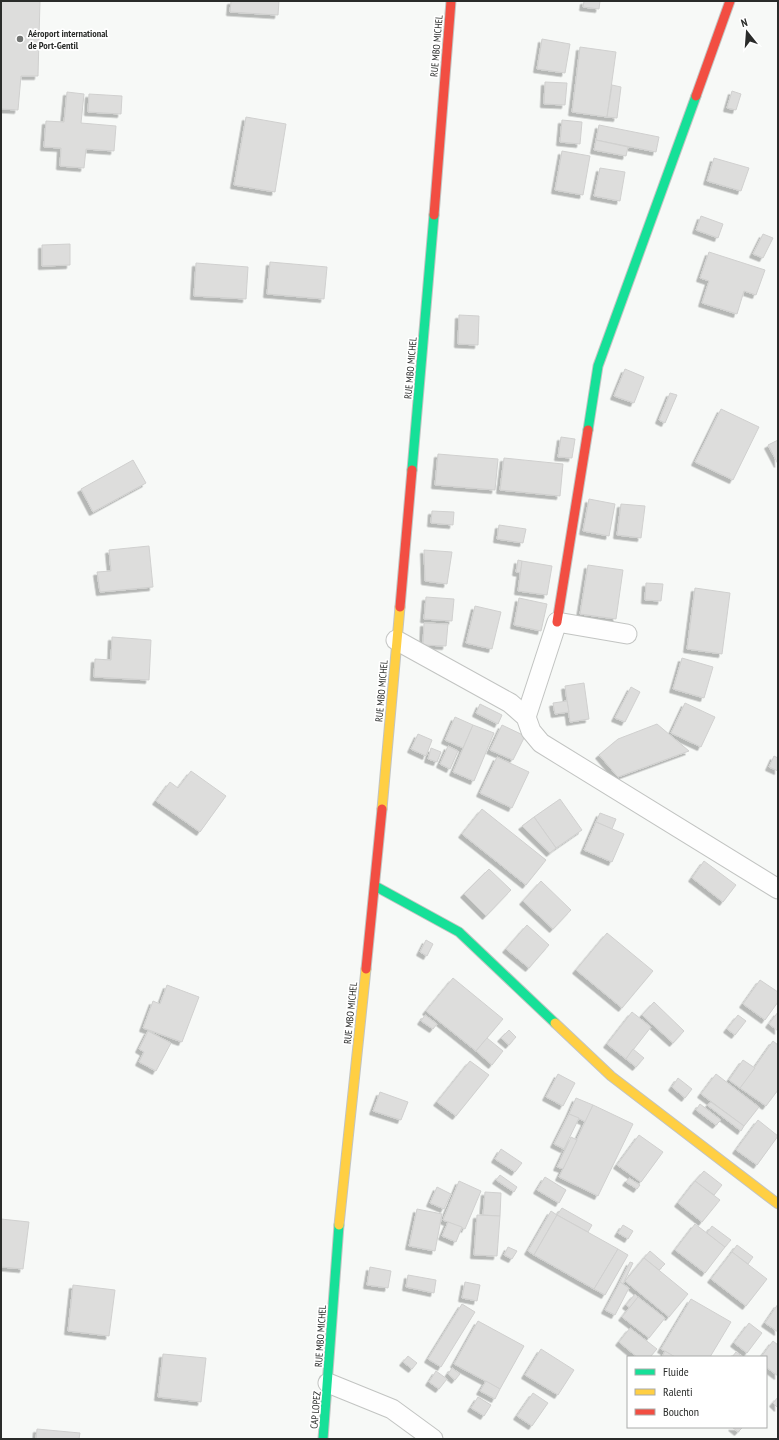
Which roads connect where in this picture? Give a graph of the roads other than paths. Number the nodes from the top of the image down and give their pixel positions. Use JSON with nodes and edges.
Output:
{"nodes":[{"id":1,"x":451,"y":1,"type":"edge"},
{"id":2,"x":730,"y":1,"type":"edge"},
{"id":3,"x":557,"y":622,"type":"junction"},
{"id":4,"x":627,"y":634,"type":"dead end"},
{"id":5,"x":396,"y":640,"type":"junction"},
{"id":6,"x":526,"y":717,"type":"junction"},
{"id":7,"x":375,"y":886,"type":"junction"},
{"id":8,"x":778,"y":889,"type":"edge"},
{"id":9,"x":778,"y":1204,"type":"edge"},
{"id":10,"x":328,"y":1383,"type":"junction"},
{"id":11,"x":323,"y":1439,"type":"edge"},
{"id":12,"x":433,"y":1439,"type":"edge"}],
"edges":[{"from":1,"to":5,"type":"street","name":"RUE MBO MICHEL"},
{"from":2,"to":3,"type":"street"},
{"from":3,"to":4,"type":"street"},
{"from":3,"to":6,"type":"street"},
{"from":5,"to":6,"type":"street"},
{"from":5,"to":7,"type":"street","name":"RUE MBO MICHEL"},
{"from":6,"to":8,"type":"street"},
{"from":7,"to":9,"type":"street"},
{"from":7,"to":10,"type":"street","name":"RUE MBO MICHEL"},
{"from":10,"to":11,"type":"street","name":"CAP LOPEZ"},
{"from":10,"to":12,"type":"street"}]}
